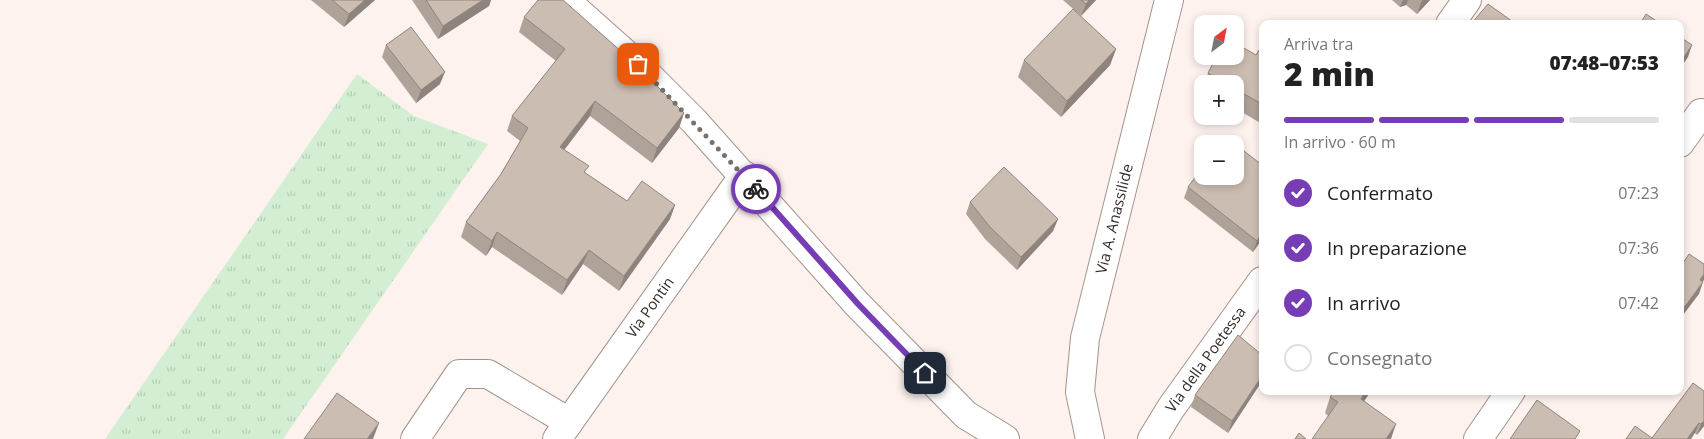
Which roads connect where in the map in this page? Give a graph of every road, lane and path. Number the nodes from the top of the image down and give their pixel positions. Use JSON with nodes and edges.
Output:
{"nodes":[{"id":1,"x":565,"y":0,"type":"edge"},
{"id":2,"x":1169,"y":0,"type":"edge"},
{"id":3,"x":1467,"y":0,"type":"edge"},
{"id":4,"x":1453,"y":20,"type":"edge"},
{"id":5,"x":1701,"y":113,"type":"dead end"},
{"id":6,"x":1684,"y":137,"type":"edge"},
{"id":7,"x":744,"y":175,"type":"junction"},
{"id":8,"x":1259,"y":285,"type":"edge"},
{"id":9,"x":1507,"y":395,"type":"edge"},
{"id":10,"x":563,"y":430,"type":"edge"},
{"id":11,"x":415,"y":439,"type":"edge"},
{"id":12,"x":1005,"y":439,"type":"edge"},
{"id":13,"x":1090,"y":439,"type":"edge"},
{"id":14,"x":1152,"y":439,"type":"edge"},
{"id":15,"x":1478,"y":439,"type":"edge"}],
"edges":[{"from":1,"to":7,"type":"street"},
{"from":2,"to":13,"type":"street","name":"Via A. Anassilide"},
{"from":3,"to":4,"type":"street"},
{"from":5,"to":6,"type":"street"},
{"from":7,"to":10,"type":"street","name":"Via Pontin"},
{"from":7,"to":12,"type":"street"},
{"from":8,"to":14,"type":"street","name":"Via della Poetessa"},
{"from":9,"to":15,"type":"street"},
{"from":10,"to":11,"type":"street"}]}
